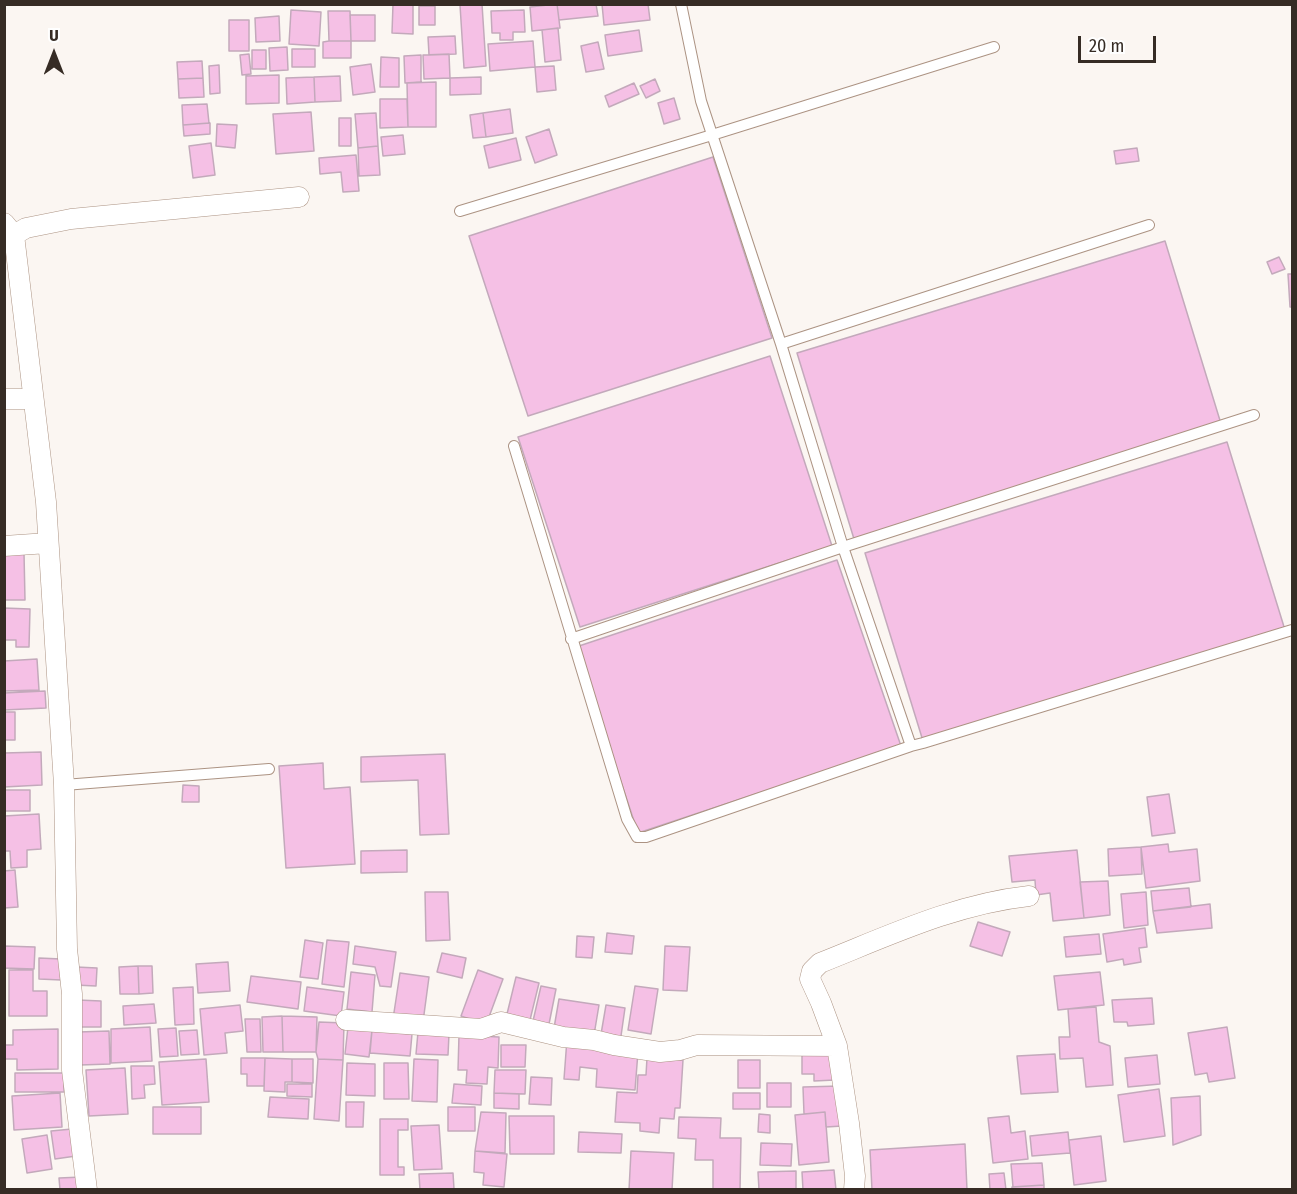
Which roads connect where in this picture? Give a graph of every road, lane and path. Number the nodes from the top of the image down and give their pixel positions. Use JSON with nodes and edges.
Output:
{"nodes":[{"id":1,"x":681,"y":4,"type":"edge"},
{"id":2,"x":994,"y":47,"type":"dead end"},
{"id":3,"x":712,"y":135,"type":"junction"},
{"id":4,"x":299,"y":197,"type":"dead end"},
{"id":5,"x":460,"y":211,"type":"dead end"},
{"id":6,"x":1149,"y":225,"type":"dead end"},
{"id":7,"x":9,"y":229,"type":"edge"},
{"id":8,"x":781,"y":344,"type":"junction"},
{"id":9,"x":4,"y":399,"type":"edge"},
{"id":10,"x":32,"y":399,"type":"junction"},
{"id":11,"x":1254,"y":415,"type":"dead end"},
{"id":12,"x":514,"y":446,"type":"dead end"},
{"id":13,"x":48,"y":543,"type":"junction"},
{"id":14,"x":4,"y":546,"type":"edge"},
{"id":15,"x":843,"y":547,"type":"junction"},
{"id":16,"x":1293,"y":630,"type":"edge"},
{"id":17,"x":572,"y":639,"type":"junction"},
{"id":18,"x":911,"y":746,"type":"junction"},
{"id":19,"x":269,"y":769,"type":"dead end"},
{"id":20,"x":64,"y":785,"type":"junction"},
{"id":21,"x":1029,"y":896,"type":"dead end"},
{"id":22,"x":346,"y":1020,"type":"dead end"},
{"id":23,"x":837,"y":1046,"type":"junction"},
{"id":24,"x":87,"y":1190,"type":"edge"},
{"id":25,"x":855,"y":1190,"type":"edge"}],
"edges":[{"from":1,"to":3,"type":"lane"},
{"from":2,"to":3,"type":"lane"},
{"from":3,"to":5,"type":"lane"},
{"from":3,"to":8,"type":"lane"},
{"from":4,"to":7,"type":"street"},
{"from":6,"to":8,"type":"lane"},
{"from":7,"to":10,"type":"street"},
{"from":8,"to":15,"type":"lane"},
{"from":9,"to":10,"type":"street"},
{"from":10,"to":13,"type":"street"},
{"from":11,"to":15,"type":"lane"},
{"from":12,"to":17,"type":"lane"},
{"from":13,"to":14,"type":"street"},
{"from":13,"to":20,"type":"street"},
{"from":15,"to":17,"type":"lane"},
{"from":15,"to":18,"type":"lane"},
{"from":16,"to":18,"type":"lane"},
{"from":17,"to":18,"type":"lane"},
{"from":19,"to":20,"type":"lane"},
{"from":20,"to":24,"type":"street"},
{"from":21,"to":23,"type":"street"},
{"from":22,"to":23,"type":"street"},
{"from":23,"to":25,"type":"street"}]}
